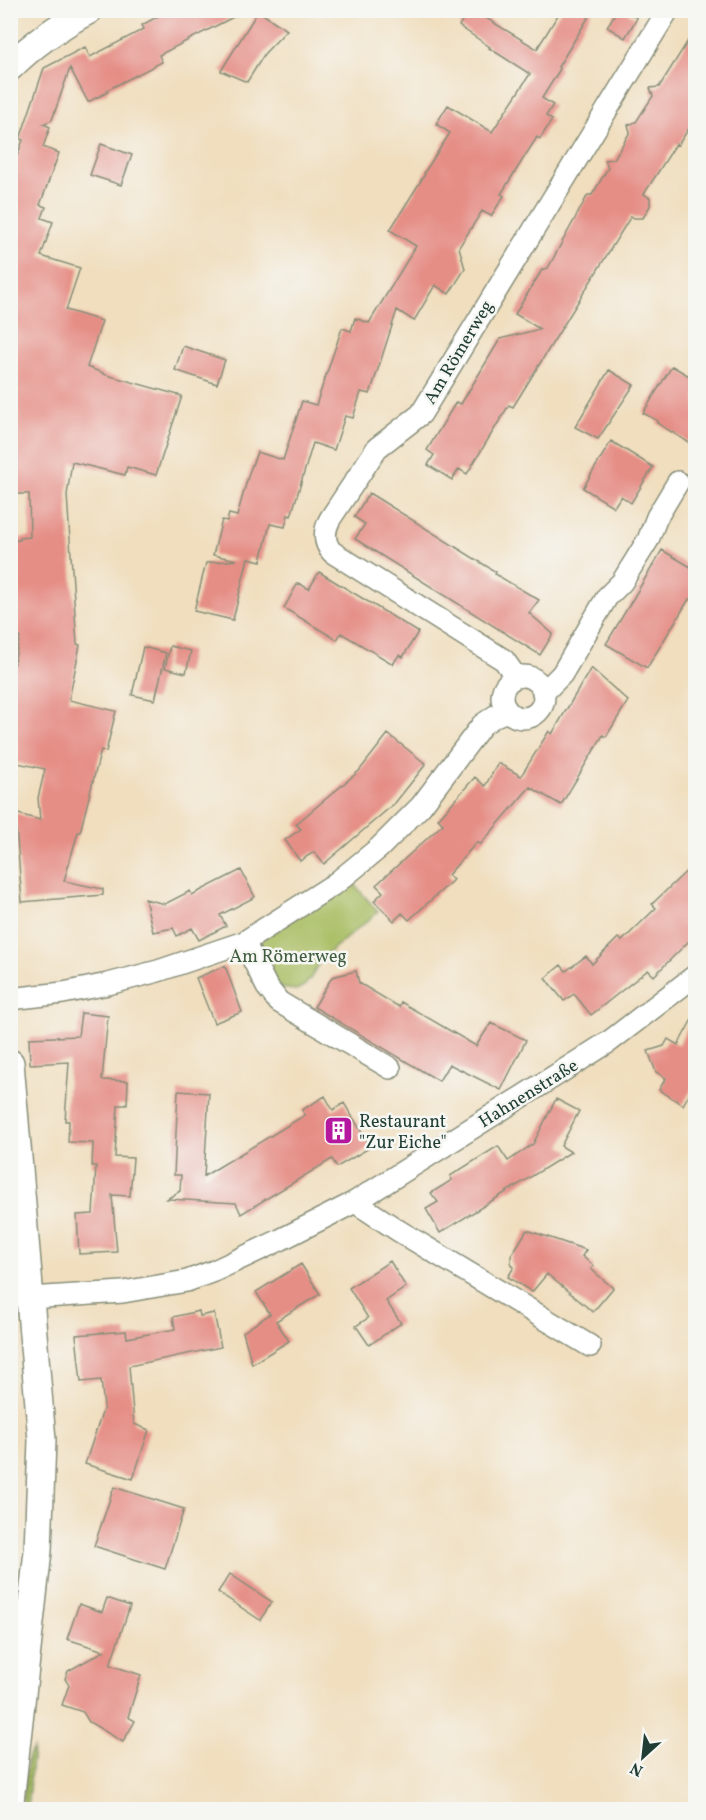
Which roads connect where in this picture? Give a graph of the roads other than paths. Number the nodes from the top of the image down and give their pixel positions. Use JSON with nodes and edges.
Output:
{"nodes":[{"id":1,"x":88,"y":10,"type":"edge"},
{"id":2,"x":668,"y":10,"type":"edge"},
{"id":3,"x":10,"y":67,"type":"edge"},
{"id":4,"x":678,"y":482,"type":"dead end"},
{"id":5,"x":516,"y":677,"type":"junction"},
{"id":6,"x":543,"y":693,"type":"junction"},
{"id":7,"x":507,"y":711,"type":"junction"},
{"id":8,"x":244,"y":942,"type":"junction"},
{"id":9,"x":696,"y":975,"type":"edge"},
{"id":10,"x":10,"y":999,"type":"edge"},
{"id":11,"x":10,"y":1063,"type":"edge"},
{"id":12,"x":390,"y":1068,"type":"dead end"},
{"id":13,"x":355,"y":1202,"type":"junction"},
{"id":14,"x":30,"y":1298,"type":"junction"},
{"id":15,"x":590,"y":1346,"type":"dead end"},
{"id":16,"x":11,"y":1794,"type":"edge"}],
"edges":[{"from":1,"to":3,"type":"street"},
{"from":2,"to":5,"type":"street","name":"Am Römerweg"},
{"from":4,"to":6,"type":"street"},
{"from":5,"to":6,"type":"street","name":"Am Römerweg"},
{"from":5,"to":7,"type":"street"},
{"from":6,"to":7,"type":"street"},
{"from":7,"to":8,"type":"street"},
{"from":8,"to":10,"type":"street"},
{"from":8,"to":12,"type":"street"},
{"from":9,"to":13,"type":"street","name":"Hahnenstraße"},
{"from":11,"to":14,"type":"street"},
{"from":13,"to":14,"type":"street","name":"Hahnenstraße"},
{"from":13,"to":15,"type":"street"},
{"from":14,"to":16,"type":"street"}]}
